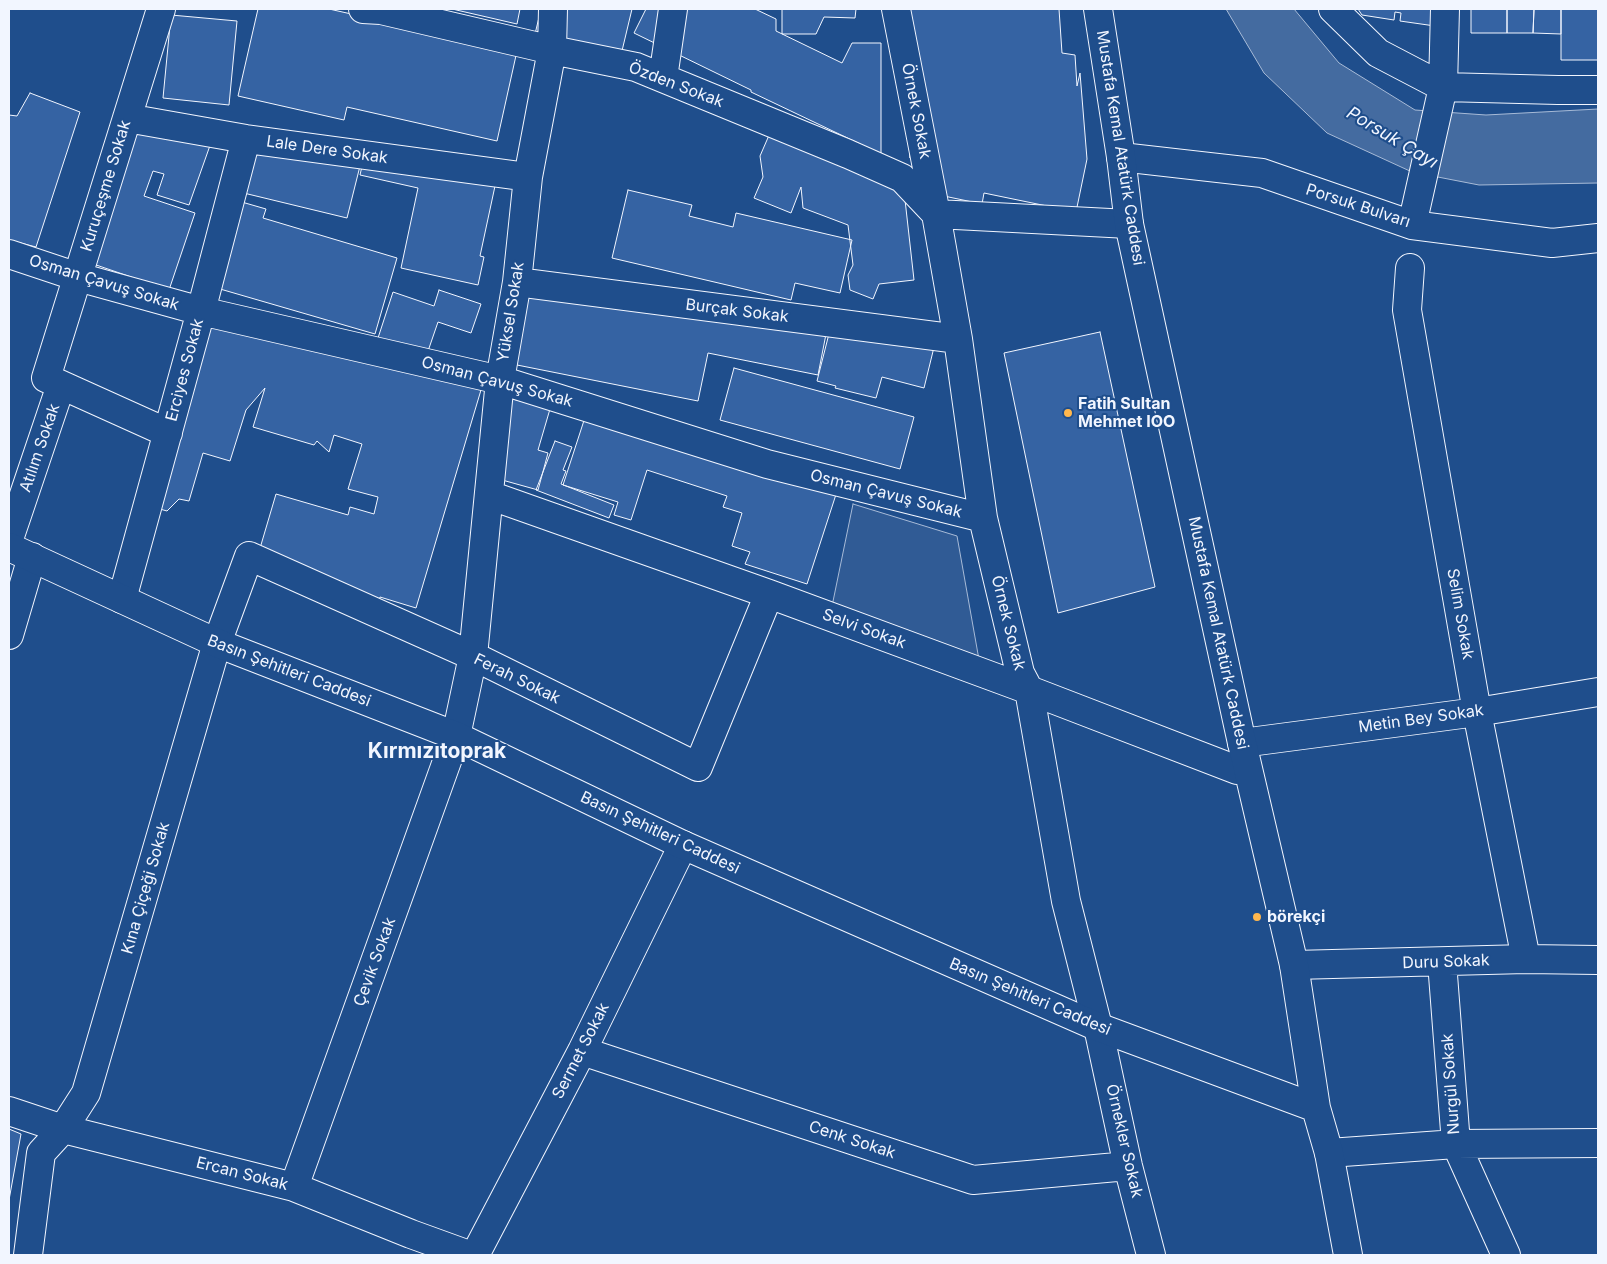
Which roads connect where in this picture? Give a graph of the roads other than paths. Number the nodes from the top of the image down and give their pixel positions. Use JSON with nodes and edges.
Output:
{"nodes":[{"id":1,"x":161,"y":9,"type":"edge"},
{"id":2,"x":375,"y":9,"type":"edge"},
{"id":3,"x":554,"y":9,"type":"edge"},
{"id":4,"x":673,"y":9,"type":"edge"},
{"id":5,"x":896,"y":9,"type":"edge"},
{"id":6,"x":1098,"y":9,"type":"edge"},
{"id":7,"x":1333,"y":9,"type":"edge"},
{"id":8,"x":1445,"y":9,"type":"edge"},
{"id":9,"x":552,"y":50,"type":"junction"},
{"id":10,"x":663,"y":78,"type":"junction"},
{"id":11,"x":1443,"y":87,"type":"junction"},
{"id":12,"x":1598,"y":90,"type":"edge"},
{"id":13,"x":127,"y":118,"type":"junction"},
{"id":14,"x":246,"y":139,"type":"junction"},
{"id":15,"x":1121,"y":157,"type":"junction"},
{"id":16,"x":528,"y":177,"type":"junction"},
{"id":17,"x":936,"y":214,"type":"junction"},
{"id":18,"x":1129,"y":224,"type":"junction"},
{"id":19,"x":1412,"y":225,"type":"junction"},
{"id":20,"x":1598,"y":238,"type":"edge"},
{"id":21,"x":9,"y":254,"type":"edge"},
{"id":22,"x":1410,"y":268,"type":"dead end"},
{"id":23,"x":78,"y":277,"type":"junction"},
{"id":24,"x":517,"y":282,"type":"junction"},
{"id":25,"x":201,"y":311,"type":"junction"},
{"id":26,"x":958,"y":339,"type":"junction"},
{"id":27,"x":500,"y":380,"type":"junction"},
{"id":28,"x":61,"y":385,"type":"junction"},
{"id":29,"x":168,"y":433,"type":"junction"},
{"id":30,"x":489,"y":495,"type":"junction"},
{"id":31,"x":983,"y":518,"type":"junction"},
{"id":32,"x":9,"y":539,"type":"edge"},
{"id":33,"x":20,"y":552,"type":"edge"},
{"id":34,"x":769,"y":594,"type":"junction"},
{"id":35,"x":122,"y":599,"type":"junction"},
{"id":36,"x":9,"y":635,"type":"edge"},
{"id":37,"x":217,"y":643,"type":"junction"},
{"id":38,"x":473,"y":656,"type":"junction"},
{"id":39,"x":1029,"y":690,"type":"junction"},
{"id":40,"x":1598,"y":692,"type":"edge"},
{"id":41,"x":1477,"y":712,"type":"junction"},
{"id":42,"x":456,"y":736,"type":"junction"},
{"id":43,"x":1242,"y":743,"type":"junction"},
{"id":44,"x":1236,"y":770,"type":"dead end"},
{"id":45,"x":684,"y":845,"type":"junction"},
{"id":46,"x":1526,"y":959,"type":"junction"},
{"id":47,"x":1598,"y":960,"type":"edge"},
{"id":48,"x":1442,"y":962,"type":"junction"},
{"id":49,"x":1294,"y":965,"type":"junction"},
{"id":50,"x":1098,"y":1027,"type":"junction"},
{"id":51,"x":582,"y":1051,"type":"junction"},
{"id":52,"x":1316,"y":1108,"type":"junction"},
{"id":53,"x":9,"y":1111,"type":"edge"},
{"id":54,"x":63,"y":1129,"type":"junction"},
{"id":55,"x":1598,"y":1143,"type":"edge"},
{"id":56,"x":1456,"y":1144,"type":"junction"},
{"id":57,"x":1329,"y":1153,"type":"junction"},
{"id":58,"x":1128,"y":1166,"type":"junction"},
{"id":59,"x":294,"y":1188,"type":"junction"},
{"id":60,"x":408,"y":1245,"type":"edge"},
{"id":61,"x":28,"y":1255,"type":"edge"},
{"id":62,"x":469,"y":1255,"type":"edge"},
{"id":63,"x":475,"y":1255,"type":"edge"},
{"id":64,"x":1151,"y":1255,"type":"edge"},
{"id":65,"x":1348,"y":1255,"type":"edge"},
{"id":66,"x":1506,"y":1255,"type":"edge"}],
"edges":[{"from":1,"to":13,"type":"street","name":"Kuruçeşme Sokak"},
{"from":2,"to":9,"type":"street","name":"Özden Sokak"},
{"from":3,"to":9,"type":"street","name":"Yüksel Sokak"},
{"from":4,"to":10,"type":"street"},
{"from":5,"to":17,"type":"street","name":"Örnek Sokak"},
{"from":6,"to":15,"type":"street","name":"Mustafa Kemal Atatürk Caddesi"},
{"from":7,"to":11,"type":"street"},
{"from":8,"to":11,"type":"street"},
{"from":9,"to":10,"type":"street","name":"Özden Sokak"},
{"from":9,"to":16,"type":"street","name":"Yüksel Sokak"},
{"from":10,"to":17,"type":"street","name":"Özden Sokak"},
{"from":11,"to":12,"type":"street"},
{"from":11,"to":19,"type":"street"},
{"from":13,"to":14,"type":"street","name":"Lale Dere Sokak"},
{"from":13,"to":23,"type":"street","name":"Kuruçeşme Sokak"},
{"from":14,"to":16,"type":"street","name":"Lale Dere Sokak"},
{"from":14,"to":25,"type":"street","name":"Erciyes Sokak"},
{"from":15,"to":18,"type":"street","name":"Mustafa Kemal Atatürk Caddesi"},
{"from":15,"to":19,"type":"street","name":"Porsuk Bulvarı"},
{"from":16,"to":24,"type":"street","name":"Yüksel Sokak"},
{"from":17,"to":18,"type":"street"},
{"from":17,"to":26,"type":"street","name":"Örnek Sokak"},
{"from":18,"to":43,"type":"street","name":"Mustafa Kemal Atatürk Caddesi"},
{"from":19,"to":20,"type":"street","name":"Porsuk Bulvarı"},
{"from":21,"to":23,"type":"street","name":"Osman Çavuş Sokak"},
{"from":22,"to":41,"type":"street","name":"Selim Sokak"},
{"from":23,"to":25,"type":"street","name":"Osman Çavuş Sokak"},
{"from":23,"to":28,"type":"street","name":"Kuruçeşme Sokak"},
{"from":24,"to":26,"type":"street","name":"Burçak Sokak"},
{"from":24,"to":27,"type":"street","name":"Yüksel Sokak"},
{"from":25,"to":27,"type":"street","name":"Osman Çavuş Sokak"},
{"from":25,"to":29,"type":"street","name":"Erciyes Sokak"},
{"from":26,"to":31,"type":"street","name":"Örnek Sokak"},
{"from":27,"to":30,"type":"street","name":"Yüksel Sokak"},
{"from":27,"to":31,"type":"street","name":"Osman Çavuş Sokak"},
{"from":28,"to":29,"type":"street","name":"Kuruçeşme Sokak"},
{"from":28,"to":32,"type":"street","name":"Atılım Sokak"},
{"from":29,"to":35,"type":"street","name":"Erciyes Sokak"},
{"from":30,"to":34,"type":"street","name":"Selvi Sokak"},
{"from":30,"to":38,"type":"street","name":"Yüksel Sokak"},
{"from":31,"to":39,"type":"street","name":"Örnek Sokak"},
{"from":33,"to":35,"type":"street","name":"Basın Şehitleri Caddesi"},
{"from":33,"to":36,"type":"street"},
{"from":34,"to":38,"type":"street","name":"Ferah Sokak"},
{"from":34,"to":39,"type":"street","name":"Selvi Sokak"},
{"from":35,"to":37,"type":"street","name":"Basın Şehitleri Caddesi"},
{"from":37,"to":38,"type":"street","name":"Ferah Sokak"},
{"from":37,"to":42,"type":"street","name":"Basın Şehitleri Caddesi"},
{"from":37,"to":54,"type":"street","name":"Kına Çiçeği Sokak"},
{"from":38,"to":42,"type":"street","name":"Yüksel Sokak"},
{"from":39,"to":44,"type":"street","name":"Selvi Sokak"},
{"from":39,"to":50,"type":"street","name":"Örnek Sokak"},
{"from":40,"to":41,"type":"street","name":"Metin Bey Sokak"},
{"from":41,"to":43,"type":"street","name":"Metin Bey Sokak"},
{"from":41,"to":46,"type":"street","name":"Selim Sokak"},
{"from":42,"to":45,"type":"street","name":"Basın Şehitleri Caddesi"},
{"from":42,"to":59,"type":"street","name":"Çevik Sokak"},
{"from":43,"to":49,"type":"street","name":"Mustafa Kemal Atatürk Caddesi"},
{"from":45,"to":50,"type":"street","name":"Basın Şehitleri Caddesi"},
{"from":45,"to":51,"type":"street","name":"Sermet Sokak"},
{"from":46,"to":47,"type":"street","name":"Duru Sokak"},
{"from":46,"to":48,"type":"street","name":"Duru Sokak"},
{"from":48,"to":49,"type":"street","name":"Duru Sokak"},
{"from":48,"to":56,"type":"street","name":"Nurgül Sokak"},
{"from":49,"to":52,"type":"street","name":"Mustafa Kemal Atatürk Caddesi"},
{"from":50,"to":52,"type":"street","name":"Basın Şehitleri Caddesi"},
{"from":50,"to":58,"type":"street","name":"Örnekler Sokak"},
{"from":51,"to":58,"type":"street","name":"Cenk Sokak"},
{"from":51,"to":63,"type":"street","name":"Sermet Sokak"},
{"from":52,"to":57,"type":"street","name":"Mustafa Kemal Atatürk Caddesi"},
{"from":53,"to":54,"type":"street","name":"Ercan Sokak"},
{"from":54,"to":59,"type":"street","name":"Ercan Sokak"},
{"from":54,"to":61,"type":"street","name":"Kına Çiçeği Sokak"},
{"from":55,"to":56,"type":"street"},
{"from":56,"to":57,"type":"street"},
{"from":56,"to":66,"type":"street","name":"Nurgül Sokak"},
{"from":57,"to":65,"type":"street","name":"Mustafa Kemal Atatürk Caddesi"},
{"from":58,"to":64,"type":"street","name":"Örnekler Sokak"},
{"from":59,"to":60,"type":"street","name":"Ercan Sokak"},
{"from":60,"to":62,"type":"street","name":"Ercan Sokak"}]}
